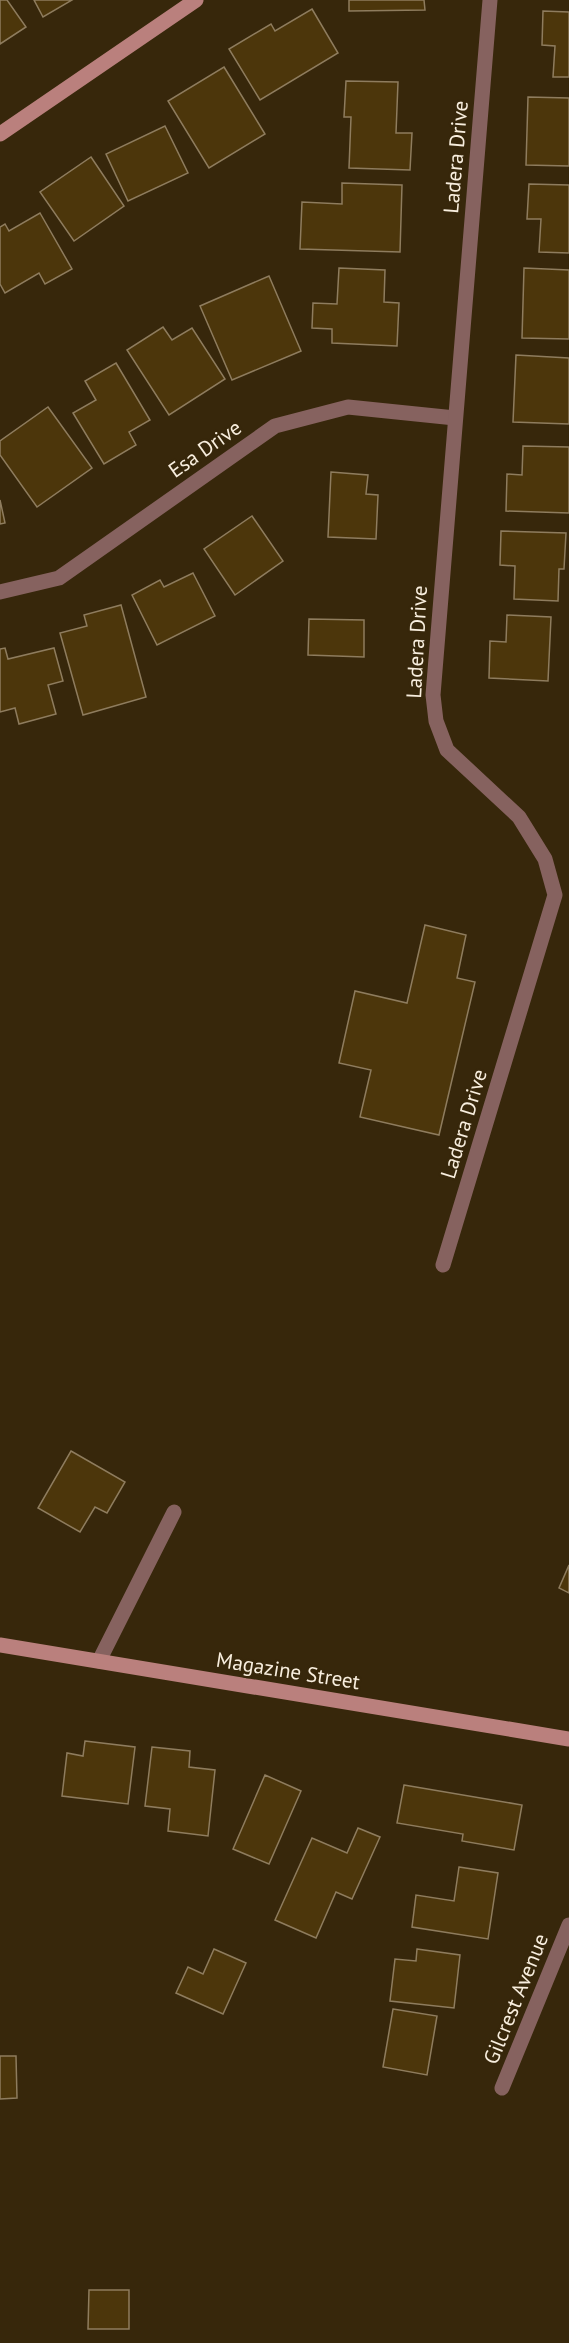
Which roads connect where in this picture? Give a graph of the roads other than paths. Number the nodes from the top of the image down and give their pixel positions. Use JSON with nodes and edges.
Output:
{"nodes":[{"id":1,"x":196,"y":0,"type":"edge"},
{"id":2,"x":490,"y":0,"type":"edge"},
{"id":3,"x":0,"y":134,"type":"edge"},
{"id":4,"x":455,"y":418,"type":"junction"},
{"id":5,"x":0,"y":592,"type":"edge"},
{"id":6,"x":443,"y":1265,"type":"dead end"},
{"id":7,"x":174,"y":1512,"type":"dead end"},
{"id":8,"x":0,"y":1645,"type":"edge"},
{"id":9,"x":99,"y":1661,"type":"junction"},
{"id":10,"x":569,"y":1739,"type":"edge"},
{"id":11,"x":569,"y":1926,"type":"edge"},
{"id":12,"x":502,"y":2088,"type":"dead end"}],
"edges":[{"from":1,"to":3,"type":"street"},
{"from":2,"to":4,"type":"street","name":"Ladera Drive"},
{"from":4,"to":5,"type":"street","name":"Esa Drive"},
{"from":4,"to":6,"type":"street","name":"Ladera Drive"},
{"from":7,"to":9,"type":"street"},
{"from":8,"to":9,"type":"street","name":"Magazine Street"},
{"from":9,"to":10,"type":"street","name":"Magazine Street"},
{"from":11,"to":12,"type":"street","name":"Gilcrest Avenue"}]}
